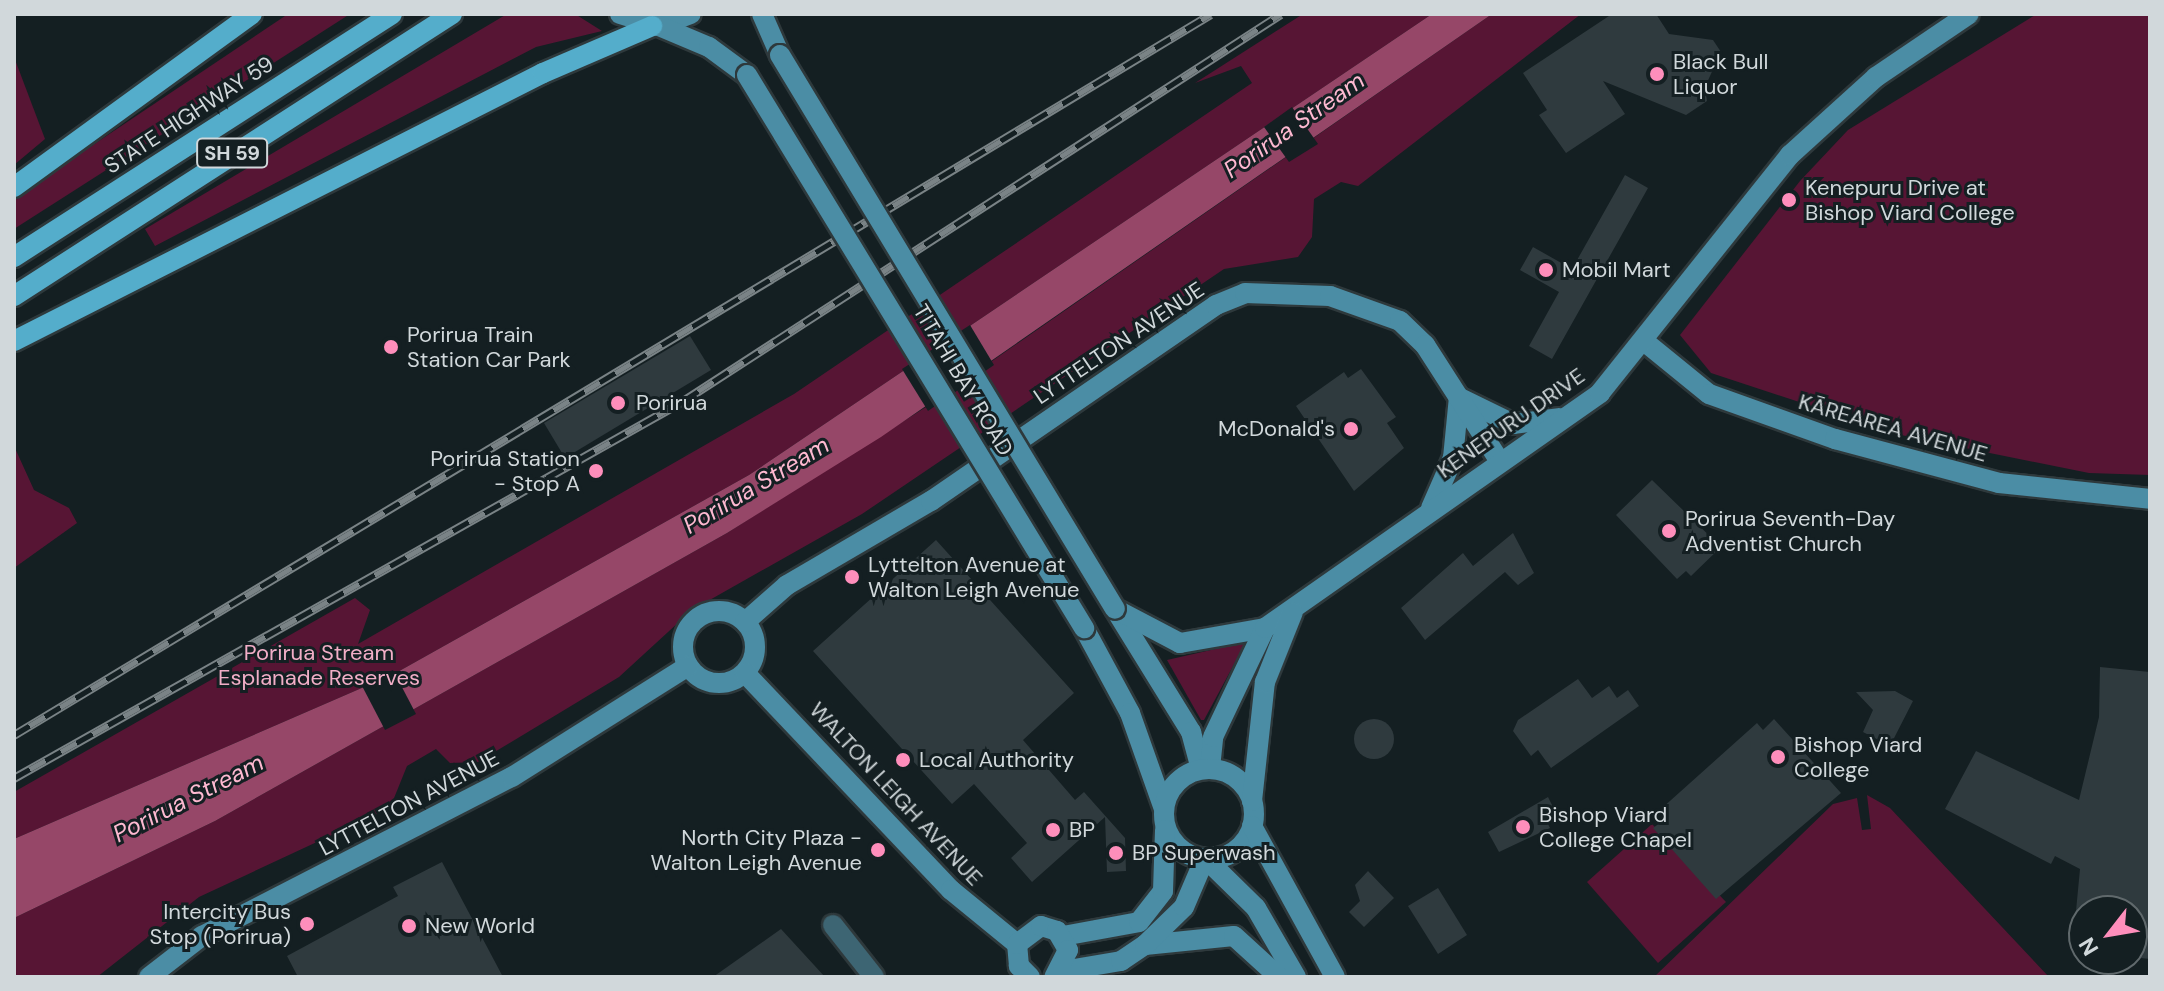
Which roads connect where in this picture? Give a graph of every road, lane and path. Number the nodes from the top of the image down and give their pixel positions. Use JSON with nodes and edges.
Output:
{"nodes":[{"id":1,"x":252,"y":14,"type":"edge"},
{"id":2,"x":392,"y":14,"type":"edge"},
{"id":3,"x":452,"y":14,"type":"edge"},
{"id":4,"x":620,"y":14,"type":"edge"},
{"id":5,"x":691,"y":14,"type":"edge"},
{"id":6,"x":762,"y":14,"type":"edge"},
{"id":7,"x":1969,"y":14,"type":"edge"},
{"id":8,"x":656,"y":26,"type":"junction"},
{"id":9,"x":14,"y":187,"type":"edge"},
{"id":10,"x":14,"y":257,"type":"edge"},
{"id":11,"x":14,"y":296,"type":"edge"},
{"id":12,"x":14,"y":341,"type":"edge"},
{"id":13,"x":1645,"y":342,"type":"junction"},
{"id":14,"x":1459,"y":397,"type":"junction"},
{"id":15,"x":1574,"y":414,"type":"junction"},
{"id":16,"x":1500,"y":462,"type":"junction"},
{"id":17,"x":2150,"y":499,"type":"edge"},
{"id":18,"x":1431,"y":508,"type":"junction"},
{"id":19,"x":1115,"y":609,"type":"junction"},
{"id":20,"x":1293,"y":612,"type":"junction"},
{"id":21,"x":745,"y":622,"type":"junction"},
{"id":22,"x":1265,"y":628,"type":"junction"},
{"id":23,"x":688,"y":666,"type":"junction"},
{"id":24,"x":745,"y":673,"type":"junction"},
{"id":25,"x":1206,"y":769,"type":"junction"},
{"id":26,"x":1252,"y":801,"type":"junction"},
{"id":27,"x":1164,"y":817,"type":"junction"},
{"id":28,"x":1252,"y":826,"type":"junction"},
{"id":29,"x":1205,"y":858,"type":"junction"},
{"id":30,"x":833,"y":925,"type":"dead end"},
{"id":31,"x":1063,"y":936,"type":"junction"},
{"id":32,"x":1017,"y":944,"type":"junction"},
{"id":33,"x":1145,"y":945,"type":"junction"},
{"id":34,"x":1058,"y":974,"type":"edge"},
{"id":35,"x":149,"y":977,"type":"edge"},
{"id":36,"x":874,"y":977,"type":"edge"},
{"id":37,"x":1030,"y":977,"type":"edge"},
{"id":38,"x":1279,"y":977,"type":"edge"},
{"id":39,"x":1296,"y":977,"type":"edge"},
{"id":40,"x":1335,"y":977,"type":"edge"}],
"edges":[{"from":1,"to":9,"type":"main road"},
{"from":2,"to":10,"type":"main road","name":"STATE HIGHWAY 59","number":"SH 59"},
{"from":3,"to":11,"type":"main road","number":"SH 59"},
{"from":4,"to":8,"type":"main road","name":"TITAHI BAY ROAD"},
{"from":5,"to":8,"type":"main road"},
{"from":6,"to":19,"type":"main road","name":"TITAHI BAY ROAD","bridge":true},
{"from":7,"to":13,"type":"main road","name":"KENEPURU DRIVE"},
{"from":8,"to":12,"type":"main road"},
{"from":8,"to":27,"type":"main road","name":"TITAHI BAY ROAD","bridge":true},
{"from":13,"to":15,"type":"main road","name":"KENEPURU DRIVE"},
{"from":13,"to":17,"type":"main road","name":"KĀREAREA AVENUE"},
{"from":14,"to":15,"type":"main road"},
{"from":14,"to":16,"type":"main road","name":"LYTTELTON AVENUE"},
{"from":14,"to":18,"type":"main road"},
{"from":14,"to":21,"type":"main road","name":"LYTTELTON AVENUE"},
{"from":15,"to":16,"type":"main road","name":"KENEPURU DRIVE"},
{"from":16,"to":18,"type":"main road","name":"KENEPURU DRIVE"},
{"from":18,"to":20,"type":"main road","name":"KENEPURU DRIVE"},
{"from":19,"to":22,"type":"main road","name":"KENEPURU DRIVE"},
{"from":19,"to":25,"type":"main road","name":"TITAHI BAY ROAD"},
{"from":20,"to":22,"type":"main road","name":"KENEPURU DRIVE"},
{"from":20,"to":26,"type":"main road"},
{"from":21,"to":23,"type":"main road"},
{"from":21,"to":24,"type":"main road"},
{"from":22,"to":25,"type":"main road"},
{"from":23,"to":24,"type":"main road"},
{"from":23,"to":35,"type":"main road","name":"LYTTELTON AVENUE"},
{"from":24,"to":32,"type":"main road","name":"WALTON LEIGH AVENUE"},
{"from":25,"to":26,"type":"main road"},
{"from":25,"to":27,"type":"main road"},
{"from":26,"to":28,"type":"main road"},
{"from":27,"to":29,"type":"main road"},
{"from":27,"to":31,"type":"main road"},
{"from":28,"to":29,"type":"main road"},
{"from":28,"to":40,"type":"main road"},
{"from":29,"to":33,"type":"main road"},
{"from":29,"to":39,"type":"main road"},
{"from":30,"to":36,"type":"street"},
{"from":31,"to":32,"type":"main road"},
{"from":31,"to":34,"type":"main road"},
{"from":32,"to":37,"type":"main road"},
{"from":33,"to":34,"type":"main road"},
{"from":33,"to":38,"type":"main road"}]}
